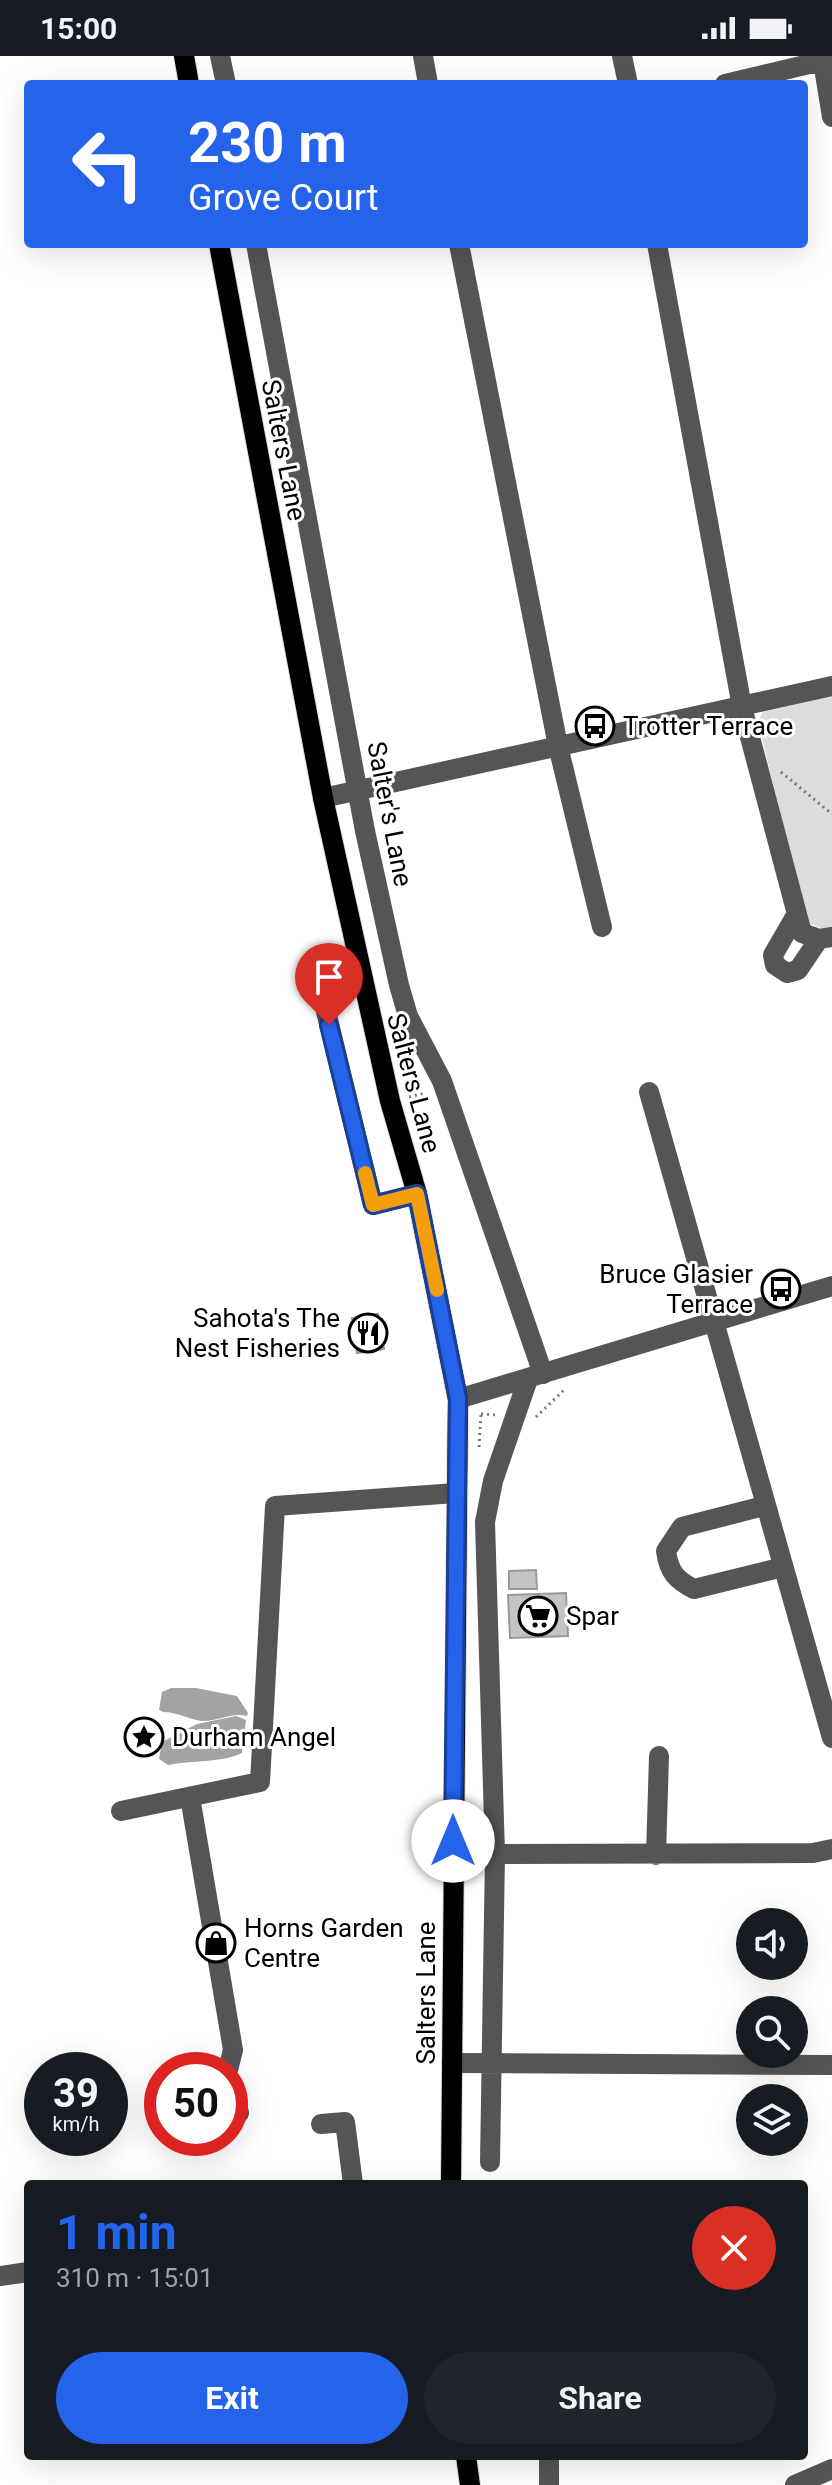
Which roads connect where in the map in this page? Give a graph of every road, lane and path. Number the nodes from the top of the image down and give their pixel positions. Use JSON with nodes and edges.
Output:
{"nodes":[{"id":1,"x":184,"y":56,"type":"edge"},
{"id":2,"x":220,"y":56,"type":"edge"},
{"id":3,"x":423,"y":56,"type":"edge"},
{"id":4,"x":622,"y":56,"type":"edge"},
{"id":5,"x":822,"y":58,"type":"edge"},
{"id":6,"x":188,"y":80,"type":"edge"},
{"id":7,"x":225,"y":80,"type":"edge"},
{"id":8,"x":427,"y":80,"type":"edge"},
{"id":9,"x":627,"y":80,"type":"edge"},
{"id":10,"x":740,"y":80,"type":"edge"},
{"id":11,"x":832,"y":117,"type":"edge"},
{"id":12,"x":220,"y":248,"type":"edge"},
{"id":13,"x":257,"y":248,"type":"edge"},
{"id":14,"x":460,"y":248,"type":"edge"},
{"id":15,"x":658,"y":248,"type":"edge"},
{"id":16,"x":832,"y":686,"type":"edge"},
{"id":17,"x":742,"y":707,"type":"junction"},
{"id":18,"x":558,"y":746,"type":"junction"},
{"id":19,"x":753,"y":749,"type":"junction"},
{"id":20,"x":358,"y":790,"type":"junction"},
{"id":21,"x":323,"y":798,"type":"junction"},
{"id":22,"x":832,"y":814,"type":"edge"},
{"id":23,"x":795,"y":917,"type":"junction"},
{"id":24,"x":602,"y":927,"type":"dead end"},
{"id":25,"x":826,"y":938,"type":"edge"},
{"id":26,"x":361,"y":977,"type":"junction"},
{"id":27,"x":649,"y":1092,"type":"dead end"},
{"id":28,"x":417,"y":1194,"type":"junction"},
{"id":29,"x":832,"y":1286,"type":"edge"},
{"id":30,"x":715,"y":1322,"type":"junction"},
{"id":31,"x":580,"y":1363,"type":"junction"},
{"id":32,"x":536,"y":1376,"type":"junction"},
{"id":33,"x":458,"y":1399,"type":"junction"},
{"id":34,"x":516,"y":1415,"type":"junction"},
{"id":35,"x":456,"y":1493,"type":"junction"},
{"id":36,"x":764,"y":1506,"type":"junction"},
{"id":37,"x":783,"y":1567,"type":"junction"},
{"id":38,"x":832,"y":1738,"type":"edge"},
{"id":39,"x":659,"y":1756,"type":"dead end"},
{"id":40,"x":190,"y":1797,"type":"junction"},
{"id":41,"x":121,"y":1811,"type":"dead end"},
{"id":42,"x":832,"y":1849,"type":"edge"},
{"id":43,"x":495,"y":1854,"type":"junction"},
{"id":44,"x":656,"y":1855,"type":"junction"},
{"id":45,"x":232,"y":2052,"type":"edge"},
{"id":46,"x":452,"y":2063,"type":"junction"},
{"id":47,"x":489,"y":2064,"type":"junction"},
{"id":48,"x":832,"y":2065,"type":"edge"},
{"id":49,"x":321,"y":2124,"type":"dead end"},
{"id":50,"x":490,"y":2162,"type":"dead end"},
{"id":51,"x":352,"y":2180,"type":"edge"},
{"id":52,"x":451,"y":2180,"type":"edge"},
{"id":53,"x":24,"y":2273,"type":"edge"},
{"id":54,"x":0,"y":2276,"type":"edge"},
{"id":55,"x":467,"y":2460,"type":"edge"},
{"id":56,"x":549,"y":2460,"type":"edge"},
{"id":57,"x":832,"y":2469,"type":"edge"},
{"id":58,"x":470,"y":2485,"type":"edge"},
{"id":59,"x":549,"y":2485,"type":"edge"},
{"id":60,"x":795,"y":2485,"type":"edge"}],
"edges":[{"from":1,"to":6,"type":"main road"},
{"from":2,"to":7,"type":"street"},
{"from":3,"to":8,"type":"street"},
{"from":4,"to":9,"type":"street"},
{"from":5,"to":10,"type":"street"},
{"from":5,"to":11,"type":"street"},
{"from":12,"to":21,"type":"main road","name":"Salters Lane"},
{"from":13,"to":20,"type":"street","name":"Salter's Lane"},
{"from":14,"to":18,"type":"street"},
{"from":15,"to":17,"type":"street"},
{"from":16,"to":17,"type":"street"},
{"from":17,"to":18,"type":"street"},
{"from":17,"to":19,"type":"street"},
{"from":18,"to":20,"type":"street"},
{"from":18,"to":24,"type":"street"},
{"from":19,"to":22,"type":"path"},
{"from":19,"to":23,"type":"street"},
{"from":20,"to":21,"type":"street"},
{"from":20,"to":32,"type":"street","name":"Salter's Lane"},
{"from":21,"to":26,"type":"main road","name":"Salters Lane"},
{"from":23,"to":25,"type":"street"},
{"from":23,"to":25,"type":"street"},
{"from":26,"to":28,"type":"main road","name":"Salters Lane"},
{"from":26,"to":28,"type":"street"},
{"from":27,"to":30,"type":"street"},
{"from":28,"to":33,"type":"main road","name":"Salters Lane"},
{"from":29,"to":30,"type":"street"},
{"from":30,"to":31,"type":"street"},
{"from":30,"to":36,"type":"street"},
{"from":31,"to":32,"type":"street"},
{"from":31,"to":34,"type":"path"},
{"from":32,"to":33,"type":"street"},
{"from":32,"to":34,"type":"street"},
{"from":33,"to":35,"type":"main road","name":"Salters Lane"},
{"from":34,"to":43,"type":"street"},
{"from":35,"to":40,"type":"street"},
{"from":35,"to":46,"type":"main road","name":"Salters Lane"},
{"from":36,"to":37,"type":"street"},
{"from":36,"to":37,"type":"street"},
{"from":37,"to":38,"type":"street"},
{"from":39,"to":44,"type":"street"},
{"from":40,"to":41,"type":"street"},
{"from":40,"to":45,"type":"street"},
{"from":42,"to":44,"type":"street"},
{"from":43,"to":44,"type":"street"},
{"from":43,"to":47,"type":"street"},
{"from":46,"to":47,"type":"street"},
{"from":46,"to":52,"type":"main road","name":"Salters Lane"},
{"from":47,"to":48,"type":"street"},
{"from":47,"to":50,"type":"street"},
{"from":49,"to":51,"type":"street"},
{"from":53,"to":54,"type":"street"},
{"from":55,"to":58,"type":"main road"},
{"from":56,"to":59,"type":"street"},
{"from":57,"to":60,"type":"street"}]}
